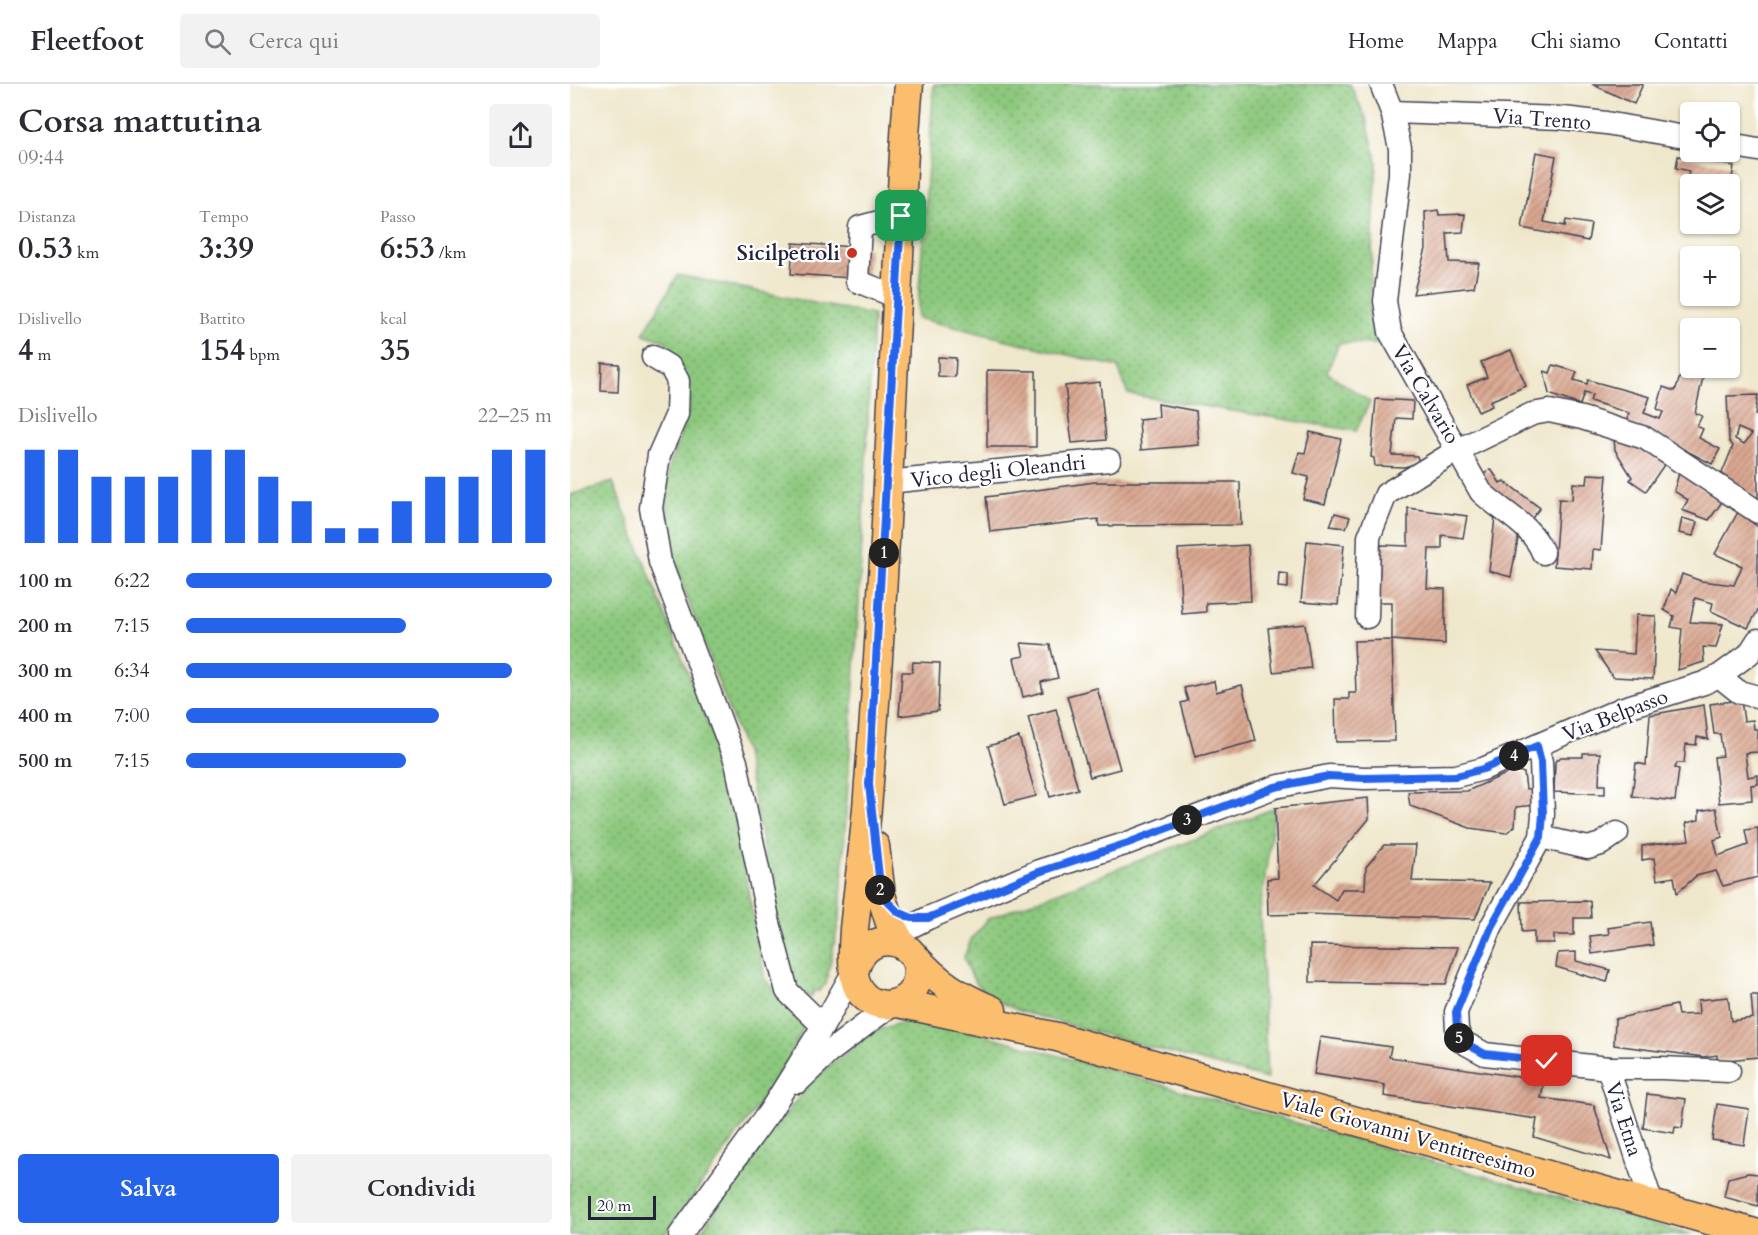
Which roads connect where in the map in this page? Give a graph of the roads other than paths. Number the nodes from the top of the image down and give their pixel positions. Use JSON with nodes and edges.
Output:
{"nodes":[{"id":1,"x":909,"y":84,"type":"edge"},
{"id":2,"x":1381,"y":84,"type":"edge"},
{"id":3,"x":1392,"y":112,"type":"junction"},
{"id":4,"x":1680,"y":136,"type":"edge"},
{"id":5,"x":1740,"y":147,"type":"edge"},
{"id":6,"x":1758,"y":150,"type":"edge"},
{"id":7,"x":901,"y":216,"type":"junction"},
{"id":8,"x":897,"y":297,"type":"junction"},
{"id":9,"x":653,"y":357,"type":"dead end"},
{"id":10,"x":1456,"y":450,"type":"junction"},
{"id":11,"x":1109,"y":460,"type":"dead end"},
{"id":12,"x":888,"y":482,"type":"junction"},
{"id":13,"x":1758,"y":512,"type":"edge"},
{"id":14,"x":1543,"y":553,"type":"dead end"},
{"id":15,"x":1367,"y":617,"type":"dead end"},
{"id":16,"x":1758,"y":640,"type":"edge"},
{"id":17,"x":1719,"y":676,"type":"junction"},
{"id":18,"x":1758,"y":697,"type":"edge"},
{"id":19,"x":1537,"y":746,"type":"junction"},
{"id":20,"x":869,"y":784,"type":"junction"},
{"id":21,"x":1617,"y":833,"type":"dead end"},
{"id":22,"x":1541,"y":837,"type":"junction"},
{"id":23,"x":881,"y":895,"type":"junction"},
{"id":24,"x":928,"y":918,"type":"junction"},
{"id":25,"x":898,"y":944,"type":"junction"},
{"id":26,"x":854,"y":957,"type":"junction"},
{"id":27,"x":895,"y":1004,"type":"junction"},
{"id":28,"x":823,"y":1026,"type":"junction"},
{"id":29,"x":1057,"y":1037,"type":"junction"},
{"id":30,"x":1608,"y":1068,"type":"junction"},
{"id":31,"x":1729,"y":1071,"type":"dead end"},
{"id":32,"x":770,"y":1111,"type":"junction"},
{"id":33,"x":1652,"y":1204,"type":"junction"},
{"id":34,"x":1758,"y":1234,"type":"edge"},
{"id":35,"x":680,"y":1235,"type":"edge"}],
"edges":[{"from":1,"to":7,"type":"main road"},
{"from":2,"to":3,"type":"street","name":"Via Calvario"},
{"from":3,"to":4,"type":"street","name":"Via Trento"},
{"from":3,"to":10,"type":"street","name":"Via Calvario"},
{"from":5,"to":6,"type":"street"},
{"from":7,"to":8,"type":"main road"},
{"from":7,"to":8,"type":"street"},
{"from":8,"to":12,"type":"main road"},
{"from":9,"to":28,"type":"street"},
{"from":10,"to":13,"type":"street","name":"Via Calvario"},
{"from":10,"to":14,"type":"street"},
{"from":10,"to":15,"type":"street"},
{"from":11,"to":12,"type":"street","name":"Vico degli Oleandri"},
{"from":12,"to":20,"type":"main road"},
{"from":16,"to":17,"type":"street","name":"Via Belpasso"},
{"from":17,"to":18,"type":"street"},
{"from":17,"to":19,"type":"street","name":"Via Belpasso"},
{"from":19,"to":22,"type":"street","name":"Via Etna"},
{"from":19,"to":24,"type":"street","name":"Via Belpasso"},
{"from":20,"to":23,"type":"main road"},
{"from":20,"to":26,"type":"main road"},
{"from":21,"to":22,"type":"street"},
{"from":22,"to":30,"type":"street","name":"Via Etna"},
{"from":23,"to":24,"type":"street"},
{"from":23,"to":25,"type":"main road"},
{"from":24,"to":25,"type":"street","name":"Via Belpasso"},
{"from":25,"to":26,"type":"main road"},
{"from":25,"to":27,"type":"main road"},
{"from":25,"to":29,"type":"main road"},
{"from":26,"to":27,"type":"main road"},
{"from":26,"to":28,"type":"street"},
{"from":27,"to":29,"type":"main road"},
{"from":27,"to":32,"type":"street"},
{"from":28,"to":32,"type":"street"},
{"from":29,"to":33,"type":"main road","name":"Viale Giovanni Ventitreesimo"},
{"from":30,"to":31,"type":"street"},
{"from":30,"to":33,"type":"street","name":"Via Etna"},
{"from":32,"to":35,"type":"street"},
{"from":33,"to":34,"type":"main road","name":"Viale Giovanni Ventitreesimo"}]}
